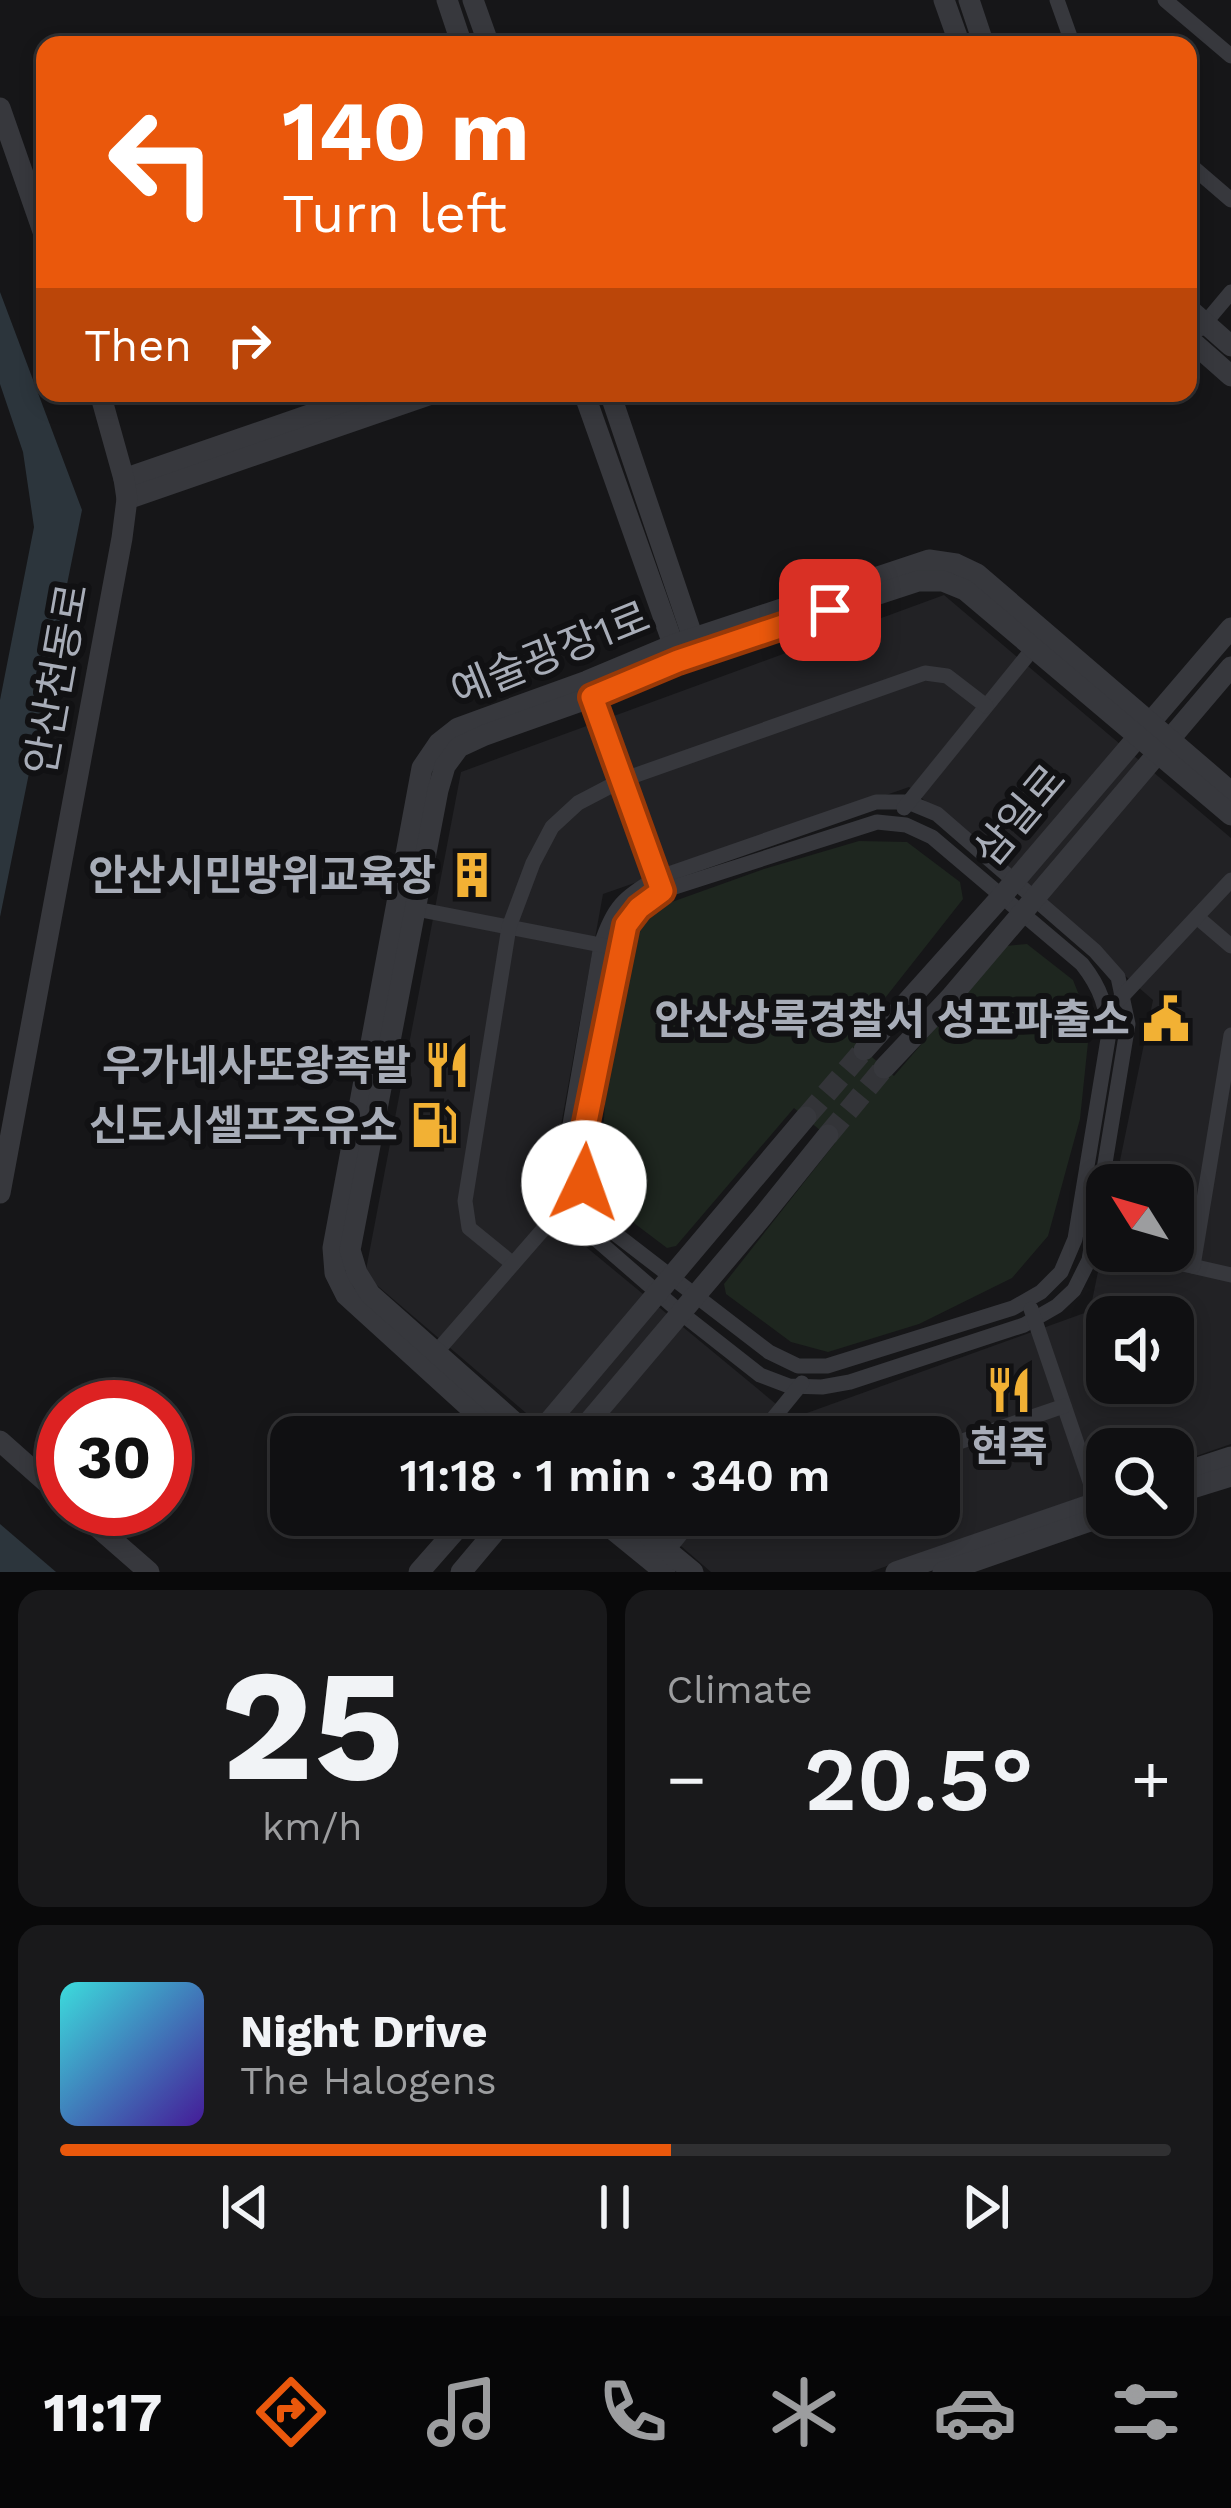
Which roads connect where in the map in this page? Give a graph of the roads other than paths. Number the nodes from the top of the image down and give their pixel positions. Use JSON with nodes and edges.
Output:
{"nodes":[{"id":1,"x":447,"y":0,"type":"edge"},
{"id":2,"x":473,"y":0,"type":"edge"},
{"id":3,"x":944,"y":0,"type":"edge"},
{"id":4,"x":968,"y":0,"type":"edge"},
{"id":5,"x":1058,"y":0,"type":"edge"},
{"id":6,"x":1166,"y":0,"type":"edge"},
{"id":7,"x":459,"y":36,"type":"edge"},
{"id":8,"x":486,"y":36,"type":"edge"},
{"id":9,"x":957,"y":36,"type":"edge"},
{"id":10,"x":982,"y":36,"type":"edge"},
{"id":11,"x":1070,"y":36,"type":"edge"},
{"id":12,"x":1231,"y":56,"type":"edge"},
{"id":13,"x":0,"y":108,"type":"edge"},
{"id":14,"x":1197,"y":171,"type":"edge"},
{"id":15,"x":1231,"y":200,"type":"edge"},
{"id":16,"x":36,"y":211,"type":"edge"},
{"id":17,"x":1231,"y":292,"type":"edge"},
{"id":18,"x":1197,"y":323,"type":"edge"},
{"id":19,"x":1197,"y":329,"type":"edge"},
{"id":20,"x":1197,"y":332,"type":"edge"},
{"id":21,"x":1231,"y":346,"type":"edge"},
{"id":22,"x":1231,"y":376,"type":"edge"},
{"id":23,"x":102,"y":402,"type":"edge"},
{"id":24,"x":350,"y":402,"type":"edge"},
{"id":25,"x":405,"y":402,"type":"edge"},
{"id":26,"x":588,"y":402,"type":"edge"},
{"id":27,"x":613,"y":402,"type":"edge"},
{"id":28,"x":126,"y":489,"type":"junction"},
{"id":29,"x":1231,"y":628,"type":"edge"},
{"id":30,"x":1040,"y":640,"type":"junction"},
{"id":31,"x":686,"y":649,"type":"junction"},
{"id":32,"x":1231,"y":667,"type":"edge"},
{"id":33,"x":590,"y":689,"type":"junction"},
{"id":34,"x":986,"y":706,"type":"junction"},
{"id":35,"x":1144,"y":729,"type":"junction"},
{"id":36,"x":1163,"y":746,"type":"junction"},
{"id":37,"x":622,"y":780,"type":"junction"},
{"id":38,"x":1231,"y":792,"type":"edge"},
{"id":39,"x":908,"y":802,"type":"junction"},
{"id":40,"x":1231,"y":815,"type":"edge"},
{"id":41,"x":891,"y":824,"type":"junction"},
{"id":42,"x":1231,"y":880,"type":"edge"},
{"id":43,"x":660,"y":884,"type":"junction"},
{"id":44,"x":1007,"y":890,"type":"junction"},
{"id":45,"x":1029,"y":906,"type":"junction"},
{"id":46,"x":406,"y":908,"type":"junction"},
{"id":47,"x":1197,"y":917,"type":"junction"},
{"id":48,"x":509,"y":927,"type":"junction"},
{"id":49,"x":601,"y":944,"type":"junction"},
{"id":50,"x":1231,"y":946,"type":"edge"},
{"id":51,"x":621,"y":948,"type":"junction"},
{"id":52,"x":1124,"y":995,"type":"junction"},
{"id":53,"x":1108,"y":1012,"type":"junction"},
{"id":54,"x":1231,"y":1035,"type":"edge"},
{"id":55,"x":864,"y":1050,"type":"tunnel mouth"},
{"id":56,"x":884,"y":1068,"type":"tunnel mouth"},
{"id":57,"x":806,"y":1118,"type":"tunnel mouth"},
{"id":58,"x":828,"y":1135,"type":"tunnel mouth"},
{"id":59,"x":1098,"y":1164,"type":"edge"},
{"id":60,"x":1104,"y":1164,"type":"edge"},
{"id":61,"x":584,"y":1183,"type":"junction"},
{"id":62,"x":0,"y":1193,"type":"edge"},
{"id":63,"x":569,"y":1199,"type":"junction"},
{"id":64,"x":1086,"y":1248,"type":"edge"},
{"id":65,"x":1194,"y":1254,"type":"edge"},
{"id":66,"x":513,"y":1264,"type":"junction"},
{"id":67,"x":1086,"y":1264,"type":"edge"},
{"id":68,"x":1194,"y":1266,"type":"edge"},
{"id":69,"x":1231,"y":1275,"type":"edge"},
{"id":70,"x":665,"y":1286,"type":"junction"},
{"id":71,"x":1028,"y":1299,"type":"junction"},
{"id":72,"x":688,"y":1304,"type":"junction"},
{"id":73,"x":1035,"y":1319,"type":"junction"},
{"id":74,"x":430,"y":1359,"type":"junction"},
{"id":75,"x":815,"y":1366,"type":"junction"},
{"id":76,"x":800,"y":1385,"type":"junction"},
{"id":77,"x":1064,"y":1406,"type":"junction"},
{"id":78,"x":483,"y":1416,"type":"edge"},
{"id":79,"x":506,"y":1416,"type":"edge"},
{"id":80,"x":552,"y":1416,"type":"edge"},
{"id":81,"x":594,"y":1416,"type":"edge"},
{"id":82,"x":775,"y":1416,"type":"edge"},
{"id":83,"x":0,"y":1441,"type":"edge"},
{"id":84,"x":960,"y":1442,"type":"edge"},
{"id":85,"x":1231,"y":1457,"type":"edge"},
{"id":86,"x":1086,"y":1462,"type":"edge"},
{"id":87,"x":1194,"y":1470,"type":"edge"},
{"id":88,"x":36,"y":1473,"type":"edge"},
{"id":89,"x":1231,"y":1476,"type":"edge"},
{"id":90,"x":1194,"y":1487,"type":"edge"},
{"id":91,"x":1086,"y":1514,"type":"edge"},
{"id":92,"x":1086,"y":1515,"type":"edge"},
{"id":93,"x":108,"y":1536,"type":"edge"},
{"id":94,"x":451,"y":1536,"type":"edge"},
{"id":95,"x":491,"y":1536,"type":"edge"},
{"id":96,"x":625,"y":1536,"type":"edge"},
{"id":97,"x":641,"y":1536,"type":"edge"},
{"id":98,"x":681,"y":1536,"type":"edge"},
{"id":99,"x":663,"y":1562,"type":"edge"},
{"id":100,"x":149,"y":1572,"type":"edge"},
{"id":101,"x":419,"y":1572,"type":"edge"},
{"id":102,"x":461,"y":1572,"type":"edge"},
{"id":103,"x":693,"y":1572,"type":"edge"},
{"id":104,"x":896,"y":1572,"type":"edge"},
{"id":105,"x":943,"y":1572,"type":"edge"}],
"edges":[{"from":1,"to":7,"type":"street"},
{"from":2,"to":8,"type":"street"},
{"from":3,"to":9,"type":"street"},
{"from":4,"to":10,"type":"street"},
{"from":5,"to":11,"type":"street"},
{"from":6,"to":12,"type":"street"},
{"from":13,"to":16,"type":"street"},
{"from":14,"to":15,"type":"street"},
{"from":17,"to":18,"type":"street"},
{"from":19,"to":21,"type":"street"},
{"from":20,"to":22,"type":"street"},
{"from":23,"to":28,"type":"street","name":"안산천동로"},
{"from":24,"to":28,"type":"street"},
{"from":25,"to":28,"type":"street"},
{"from":26,"to":31,"type":"street"},
{"from":27,"to":31,"type":"street"},
{"from":28,"to":62,"type":"street","name":"안산천동로"},
{"from":29,"to":35,"type":"street","name":"삼일로"},
{"from":30,"to":31,"type":"street","name":"예술광장1로"},
{"from":30,"to":34,"type":"street"},
{"from":30,"to":35,"type":"street","name":"예술광장1로"},
{"from":31,"to":33,"type":"street","name":"예술광장1로"},
{"from":32,"to":36,"type":"street","name":"삼일로"},
{"from":33,"to":37,"type":"street"},
{"from":33,"to":46,"type":"street","name":"예술광장1로"},
{"from":34,"to":37,"type":"street"},
{"from":34,"to":39,"type":"street"},
{"from":35,"to":36,"type":"street","name":"예술광장1로"},
{"from":35,"to":44,"type":"street","name":"삼일로"},
{"from":36,"to":38,"type":"street","name":"예술광장1로"},
{"from":36,"to":40,"type":"street","name":"예술광장1로"},
{"from":36,"to":45,"type":"street","name":"삼일로"},
{"from":37,"to":43,"type":"street"},
{"from":37,"to":48,"type":"street"},
{"from":39,"to":41,"type":"street"},
{"from":39,"to":43,"type":"street"},
{"from":39,"to":44,"type":"street"},
{"from":41,"to":43,"type":"street"},
{"from":41,"to":44,"type":"street"},
{"from":42,"to":47,"type":"street"},
{"from":43,"to":49,"type":"street"},
{"from":43,"to":51,"type":"street"},
{"from":44,"to":45,"type":"street"},
{"from":44,"to":55,"type":"street","name":"삼일로"},
{"from":45,"to":52,"type":"street"},
{"from":45,"to":53,"type":"street"},
{"from":45,"to":56,"type":"street","name":"삼일로"},
{"from":46,"to":48,"type":"street"},
{"from":46,"to":74,"type":"street","name":"예술광장1로"},
{"from":47,"to":50,"type":"street"},
{"from":47,"to":52,"type":"street"},
{"from":48,"to":49,"type":"street"},
{"from":48,"to":66,"type":"street"},
{"from":49,"to":51,"type":"street"},
{"from":49,"to":63,"type":"street"},
{"from":51,"to":61,"type":"street"},
{"from":52,"to":53,"type":"street"},
{"from":52,"to":60,"type":"street"},
{"from":53,"to":59,"type":"street"},
{"from":54,"to":65,"type":"street"},
{"from":57,"to":70,"type":"street"},
{"from":58,"to":72,"type":"street"},
{"from":61,"to":63,"type":"street"},
{"from":61,"to":70,"type":"street"},
{"from":63,"to":66,"type":"street"},
{"from":63,"to":70,"type":"street"},
{"from":64,"to":71,"type":"street"},
{"from":66,"to":74,"type":"street"},
{"from":67,"to":73,"type":"street"},
{"from":68,"to":69,"type":"street"},
{"from":70,"to":72,"type":"street"},
{"from":70,"to":80,"type":"street"},
{"from":71,"to":73,"type":"street"},
{"from":71,"to":75,"type":"street"},
{"from":72,"to":75,"type":"street"},
{"from":72,"to":76,"type":"street"},
{"from":72,"to":81,"type":"street"},
{"from":73,"to":76,"type":"street"},
{"from":73,"to":77,"type":"street"},
{"from":74,"to":78,"type":"street","name":"예술광장1로"},
{"from":74,"to":79,"type":"street","name":"예술광장1로"},
{"from":75,"to":76,"type":"street"},
{"from":76,"to":82,"type":"street"},
{"from":77,"to":84,"type":"street"},
{"from":77,"to":86,"type":"street"},
{"from":83,"to":88,"type":"street"},
{"from":85,"to":87,"type":"street"},
{"from":89,"to":90,"type":"street"},
{"from":91,"to":104,"type":"street"},
{"from":92,"to":105,"type":"street"},
{"from":93,"to":100,"type":"street"},
{"from":94,"to":101,"type":"street"},
{"from":95,"to":102,"type":"street"},
{"from":96,"to":99,"type":"street"},
{"from":97,"to":99,"type":"street"},
{"from":98,"to":99,"type":"street"},
{"from":99,"to":103,"type":"street"}]}
